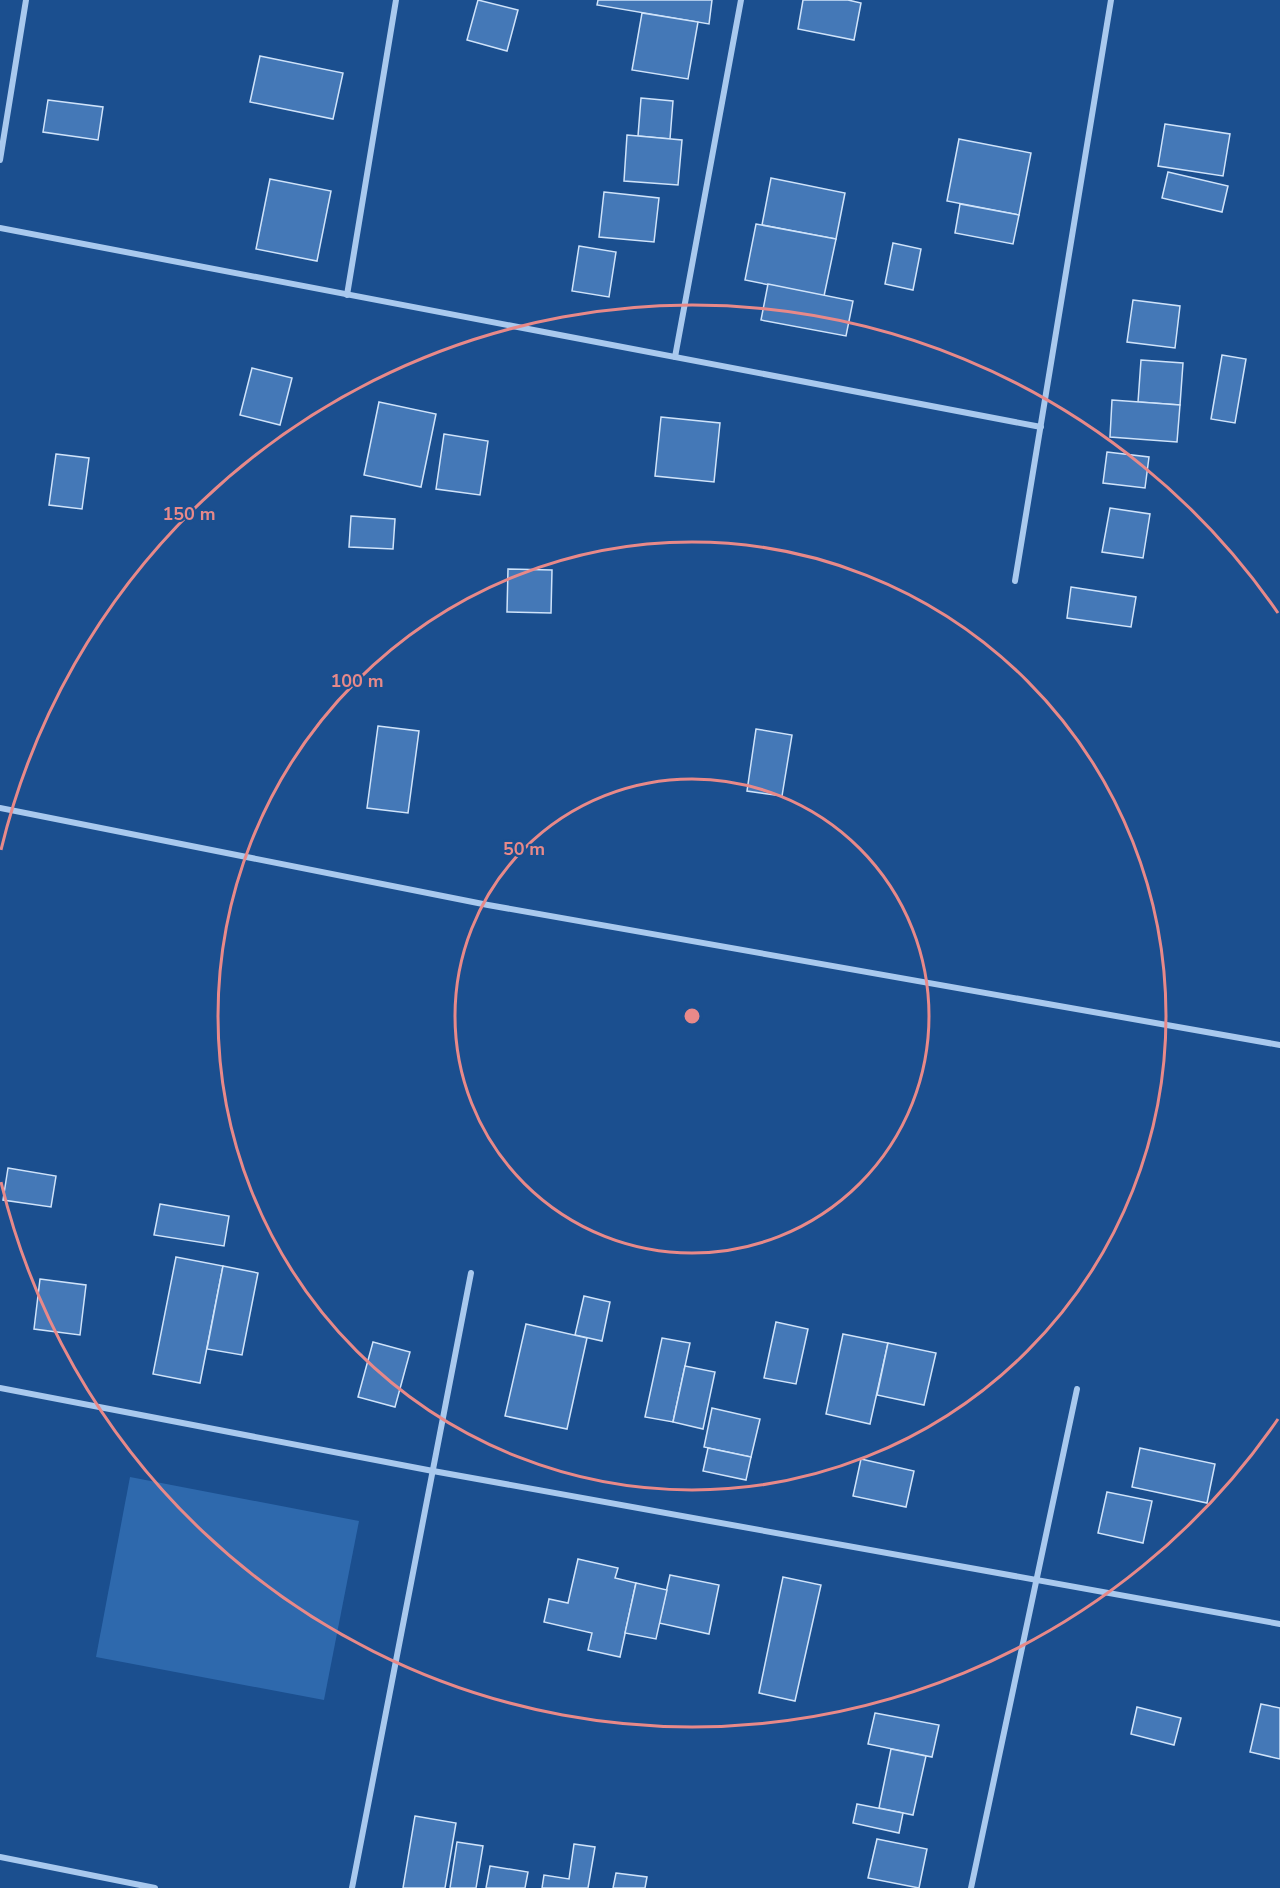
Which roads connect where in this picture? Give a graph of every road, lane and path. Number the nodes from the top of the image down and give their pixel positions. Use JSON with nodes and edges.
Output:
{"nodes":[{"id":1,"x":26,"y":0,"type":"edge"},
{"id":2,"x":396,"y":0,"type":"edge"},
{"id":3,"x":741,"y":0,"type":"edge"},
{"id":4,"x":1111,"y":0,"type":"edge"},
{"id":5,"x":0,"y":160,"type":"edge"},
{"id":6,"x":0,"y":228,"type":"edge"},
{"id":7,"x":347,"y":295,"type":"junction"},
{"id":8,"x":675,"y":357,"type":"junction"},
{"id":9,"x":1041,"y":427,"type":"junction"},
{"id":10,"x":1015,"y":581,"type":"dead end"},
{"id":11,"x":0,"y":808,"type":"edge"},
{"id":12,"x":1280,"y":1045,"type":"edge"},
{"id":13,"x":471,"y":1273,"type":"dead end"},
{"id":14,"x":0,"y":1388,"type":"edge"},
{"id":15,"x":1077,"y":1389,"type":"dead end"},
{"id":16,"x":433,"y":1471,"type":"junction"},
{"id":17,"x":1037,"y":1580,"type":"junction"},
{"id":18,"x":1280,"y":1624,"type":"edge"},
{"id":19,"x":0,"y":1857,"type":"edge"},
{"id":20,"x":155,"y":1888,"type":"edge"},
{"id":21,"x":352,"y":1888,"type":"edge"},
{"id":22,"x":971,"y":1888,"type":"edge"}],
"edges":[{"from":1,"to":5,"type":"street"},
{"from":2,"to":7,"type":"street"},
{"from":3,"to":8,"type":"street"},
{"from":4,"to":9,"type":"street"},
{"from":6,"to":7,"type":"street"},
{"from":7,"to":8,"type":"street"},
{"from":8,"to":9,"type":"street"},
{"from":9,"to":10,"type":"street"},
{"from":11,"to":12,"type":"street"},
{"from":13,"to":16,"type":"street"},
{"from":14,"to":16,"type":"street"},
{"from":15,"to":17,"type":"street"},
{"from":16,"to":17,"type":"street"},
{"from":16,"to":21,"type":"street"},
{"from":17,"to":18,"type":"street"},
{"from":17,"to":22,"type":"street"},
{"from":19,"to":20,"type":"street"}]}
